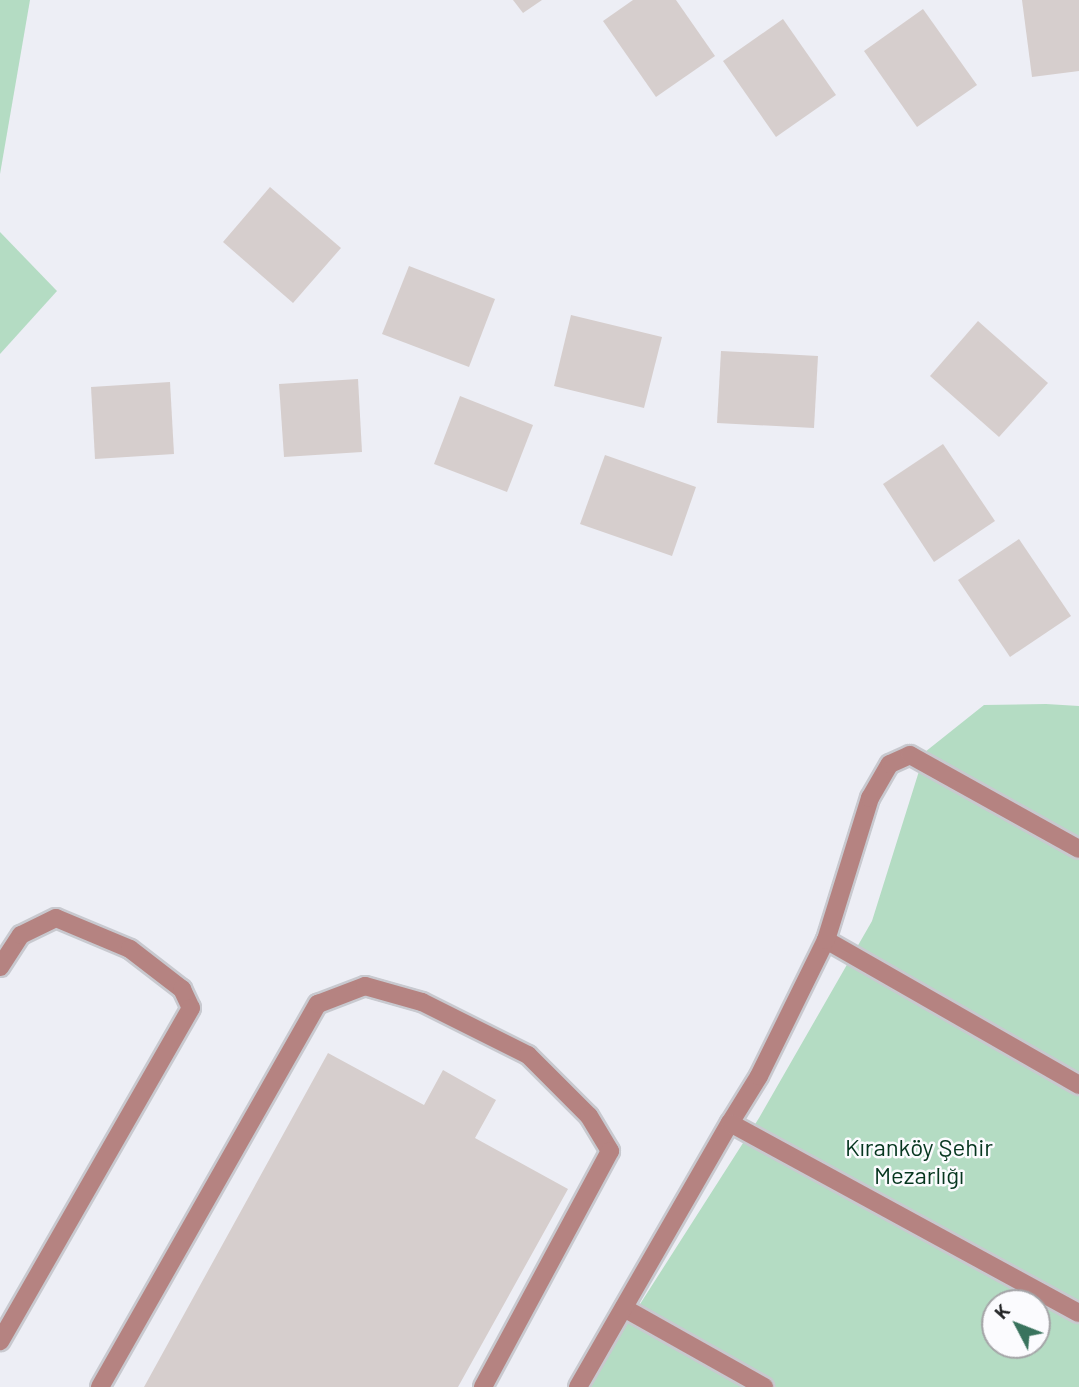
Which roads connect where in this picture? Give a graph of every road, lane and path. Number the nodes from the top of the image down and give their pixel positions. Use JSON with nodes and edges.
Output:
{"nodes":[{"id":1,"x":1079,"y":849,"type":"edge"},
{"id":2,"x":826,"y":940,"type":"junction"},
{"id":3,"x":0,"y":967,"type":"edge"},
{"id":4,"x":1079,"y":1085,"type":"edge"},
{"id":5,"x":730,"y":1123,"type":"junction"},
{"id":6,"x":625,"y":1308,"type":"junction"},
{"id":7,"x":1079,"y":1313,"type":"edge"},
{"id":8,"x":0,"y":1341,"type":"edge"},
{"id":9,"x":100,"y":1387,"type":"edge"},
{"id":10,"x":483,"y":1387,"type":"edge"},
{"id":11,"x":578,"y":1387,"type":"edge"},
{"id":12,"x":764,"y":1387,"type":"edge"}],
"edges":[{"from":1,"to":2,"type":"lane"},
{"from":2,"to":4,"type":"lane"},
{"from":2,"to":5,"type":"lane"},
{"from":3,"to":8,"type":"lane"},
{"from":5,"to":6,"type":"lane"},
{"from":5,"to":7,"type":"lane"},
{"from":6,"to":11,"type":"lane"},
{"from":6,"to":12,"type":"lane"},
{"from":9,"to":10,"type":"lane"}]}
